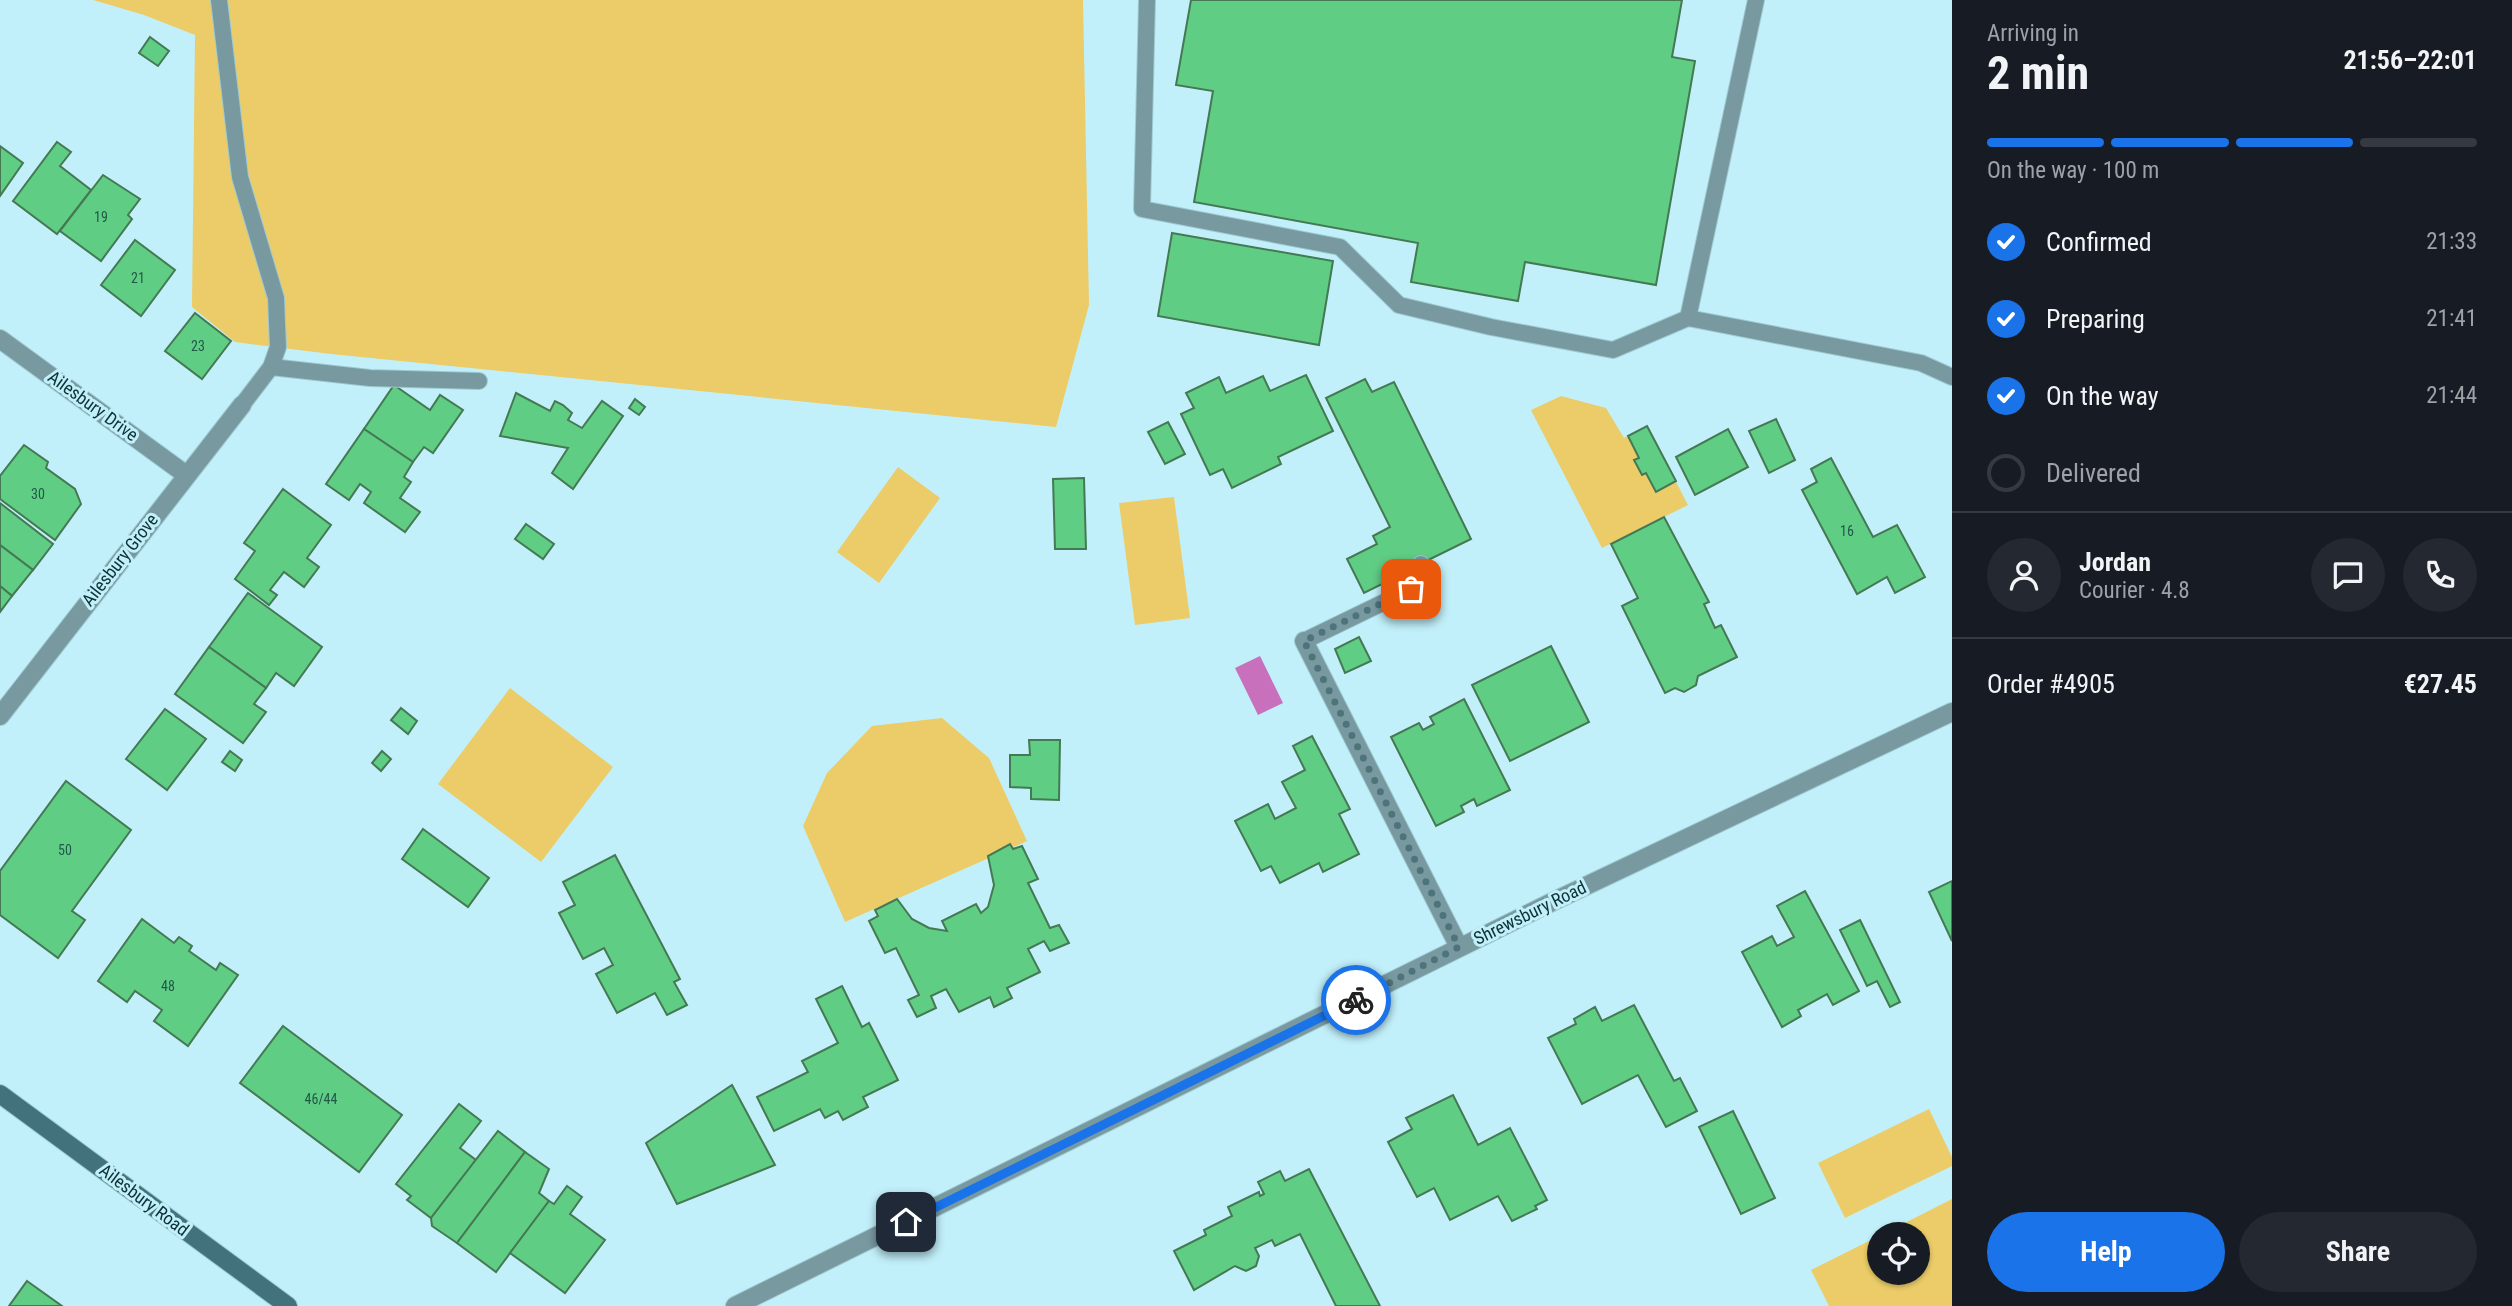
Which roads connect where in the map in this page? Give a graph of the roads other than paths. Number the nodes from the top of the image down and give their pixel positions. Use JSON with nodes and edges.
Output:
{"nodes":[{"id":1,"x":219,"y":0,"type":"edge"},
{"id":2,"x":1147,"y":0,"type":"edge"},
{"id":3,"x":1756,"y":0,"type":"edge"},
{"id":4,"x":1688,"y":318,"type":"junction"},
{"id":5,"x":0,"y":339,"type":"edge"},
{"id":6,"x":271,"y":367,"type":"junction"},
{"id":7,"x":1952,"y":377,"type":"edge"},
{"id":8,"x":478,"y":381,"type":"dead end"},
{"id":9,"x":242,"y":405,"type":"joint"},
{"id":10,"x":186,"y":474,"type":"junction"},
{"id":11,"x":1421,"y":564,"type":"dead end"},
{"id":12,"x":1304,"y":641,"type":"joint"},
{"id":13,"x":1952,"y":712,"type":"edge"},
{"id":14,"x":0,"y":716,"type":"edge"},
{"id":15,"x":1459,"y":947,"type":"junction"},
{"id":16,"x":0,"y":1094,"type":"edge"},
{"id":17,"x":288,"y":1306,"type":"edge"},
{"id":18,"x":735,"y":1306,"type":"edge"}],
"edges":[{"from":1,"to":6,"type":"lane"},
{"from":2,"to":4,"type":"lane"},
{"from":3,"to":4,"type":"lane"},
{"from":4,"to":7,"type":"lane"},
{"from":5,"to":10,"type":"street","name":"Ailesbury Drive"},
{"from":6,"to":8,"type":"lane"},
{"from":6,"to":9,"type":"lane"},
{"from":9,"to":10,"type":"street","name":"Ailesbury Grove"},
{"from":10,"to":14,"type":"street","name":"Ailesbury Grove"},
{"from":11,"to":12,"type":"lane"},
{"from":12,"to":15,"type":"street"},
{"from":13,"to":15,"type":"street","name":"Shrewsbury Road"},
{"from":15,"to":18,"type":"street","name":"Shrewsbury Road"},
{"from":16,"to":17,"type":"main road","name":"Ailesbury Road"}]}
